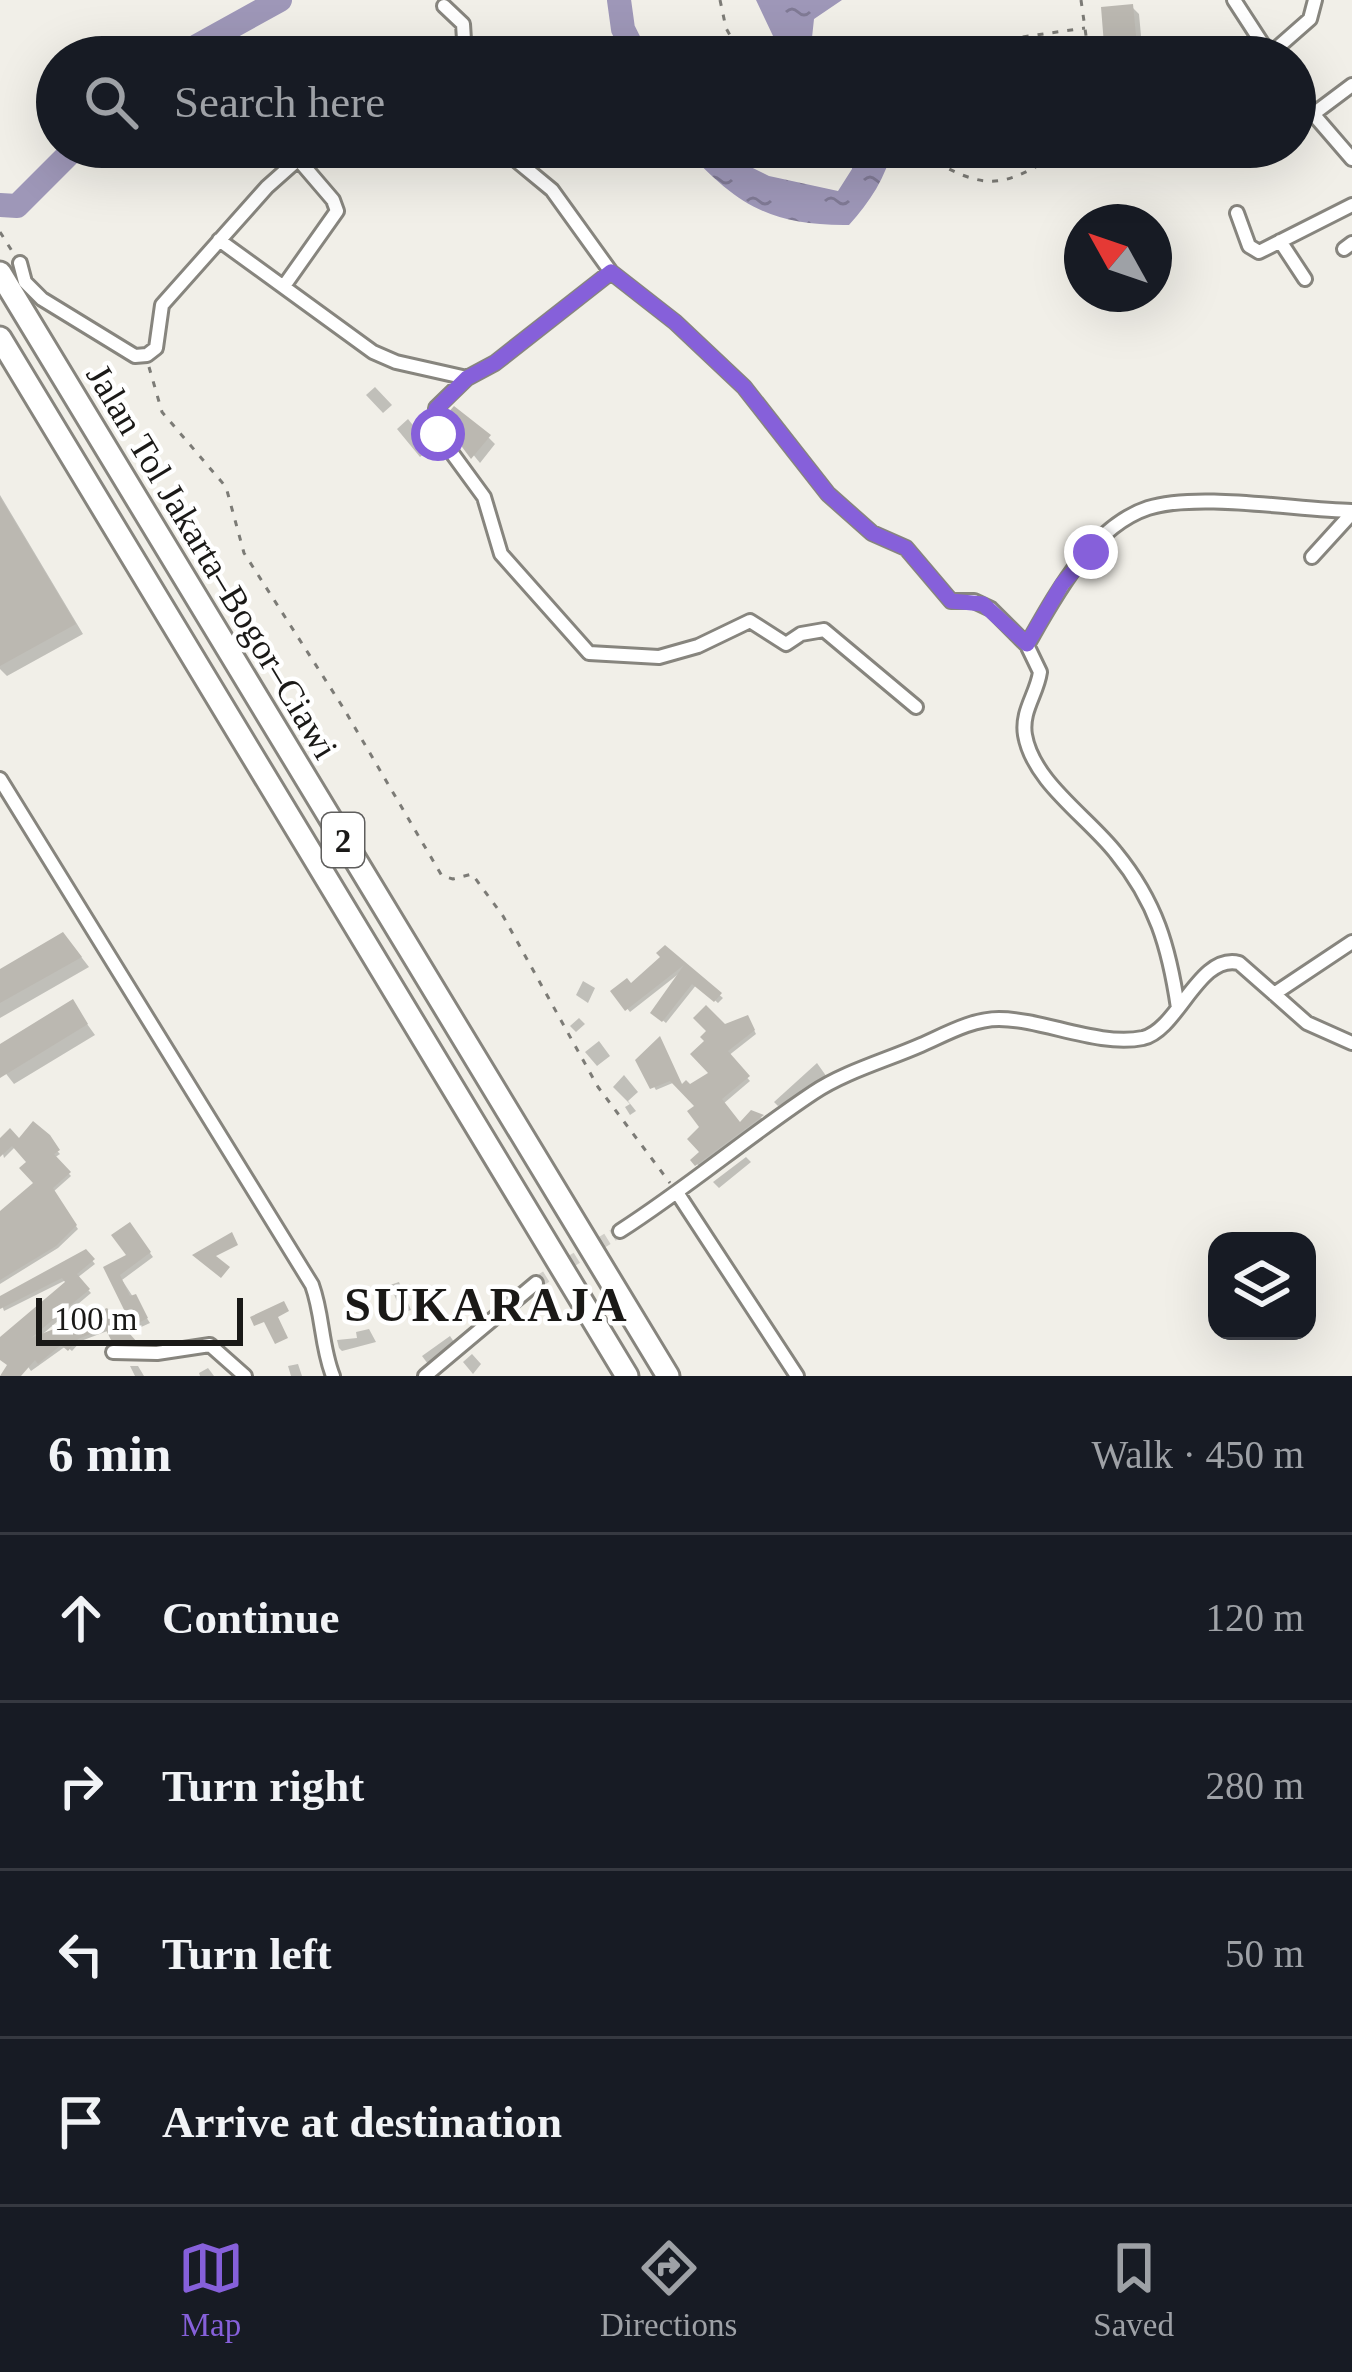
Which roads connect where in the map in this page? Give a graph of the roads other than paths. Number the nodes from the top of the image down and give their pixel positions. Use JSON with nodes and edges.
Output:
{"nodes":[{"id":1,"x":1234,"y":0,"type":"edge"},
{"id":2,"x":1315,"y":0,"type":"edge"},
{"id":3,"x":444,"y":6,"type":"dead end"},
{"id":4,"x":464,"y":36,"type":"edge"},
{"id":5,"x":1257,"y":36,"type":"edge"},
{"id":6,"x":1292,"y":36,"type":"edge"},
{"id":7,"x":1352,"y":85,"type":"edge"},
{"id":8,"x":1316,"y":112,"type":"edge"},
{"id":9,"x":1316,"y":119,"type":"edge"},
{"id":10,"x":1352,"y":159,"type":"edge"},
{"id":11,"x":287,"y":168,"type":"edge"},
{"id":12,"x":306,"y":168,"type":"edge"},
{"id":13,"x":525,"y":168,"type":"edge"},
{"id":14,"x":1352,"y":205,"type":"edge"},
{"id":15,"x":1237,"y":213,"type":"dead end"},
{"id":16,"x":219,"y":240,"type":"junction"},
{"id":17,"x":1280,"y":241,"type":"junction"},
{"id":18,"x":10,"y":268,"type":"edge"},
{"id":19,"x":611,"y":272,"type":"junction"},
{"id":20,"x":1305,"y":279,"type":"dead end"},
{"id":21,"x":284,"y":286,"type":"junction"},
{"id":22,"x":0,"y":338,"type":"edge"},
{"id":23,"x":467,"y":378,"type":"junction"},
{"id":24,"x":1352,"y":512,"type":"edge"},
{"id":25,"x":1312,"y":557,"type":"dead end"},
{"id":26,"x":1027,"y":644,"type":"junction"},
{"id":27,"x":916,"y":707,"type":"dead end"},
{"id":28,"x":0,"y":779,"type":"edge"},
{"id":29,"x":1352,"y":942,"type":"edge"},
{"id":30,"x":1274,"y":994,"type":"junction"},
{"id":31,"x":1178,"y":1008,"type":"junction"},
{"id":32,"x":1352,"y":1043,"type":"edge"},
{"id":33,"x":678,"y":1194,"type":"junction"},
{"id":34,"x":620,"y":1231,"type":"tunnel mouth"},
{"id":35,"x":536,"y":1283,"type":"tunnel mouth"},
{"id":36,"x":113,"y":1352,"type":"dead end"},
{"id":37,"x":245,"y":1376,"type":"edge"},
{"id":38,"x":333,"y":1376,"type":"edge"},
{"id":39,"x":425,"y":1376,"type":"edge"},
{"id":40,"x":626,"y":1376,"type":"edge"},
{"id":41,"x":668,"y":1376,"type":"edge"},
{"id":42,"x":796,"y":1376,"type":"edge"}],
"edges":[{"from":1,"to":5,"type":"street"},
{"from":2,"to":6,"type":"street"},
{"from":3,"to":4,"type":"street"},
{"from":7,"to":8,"type":"street"},
{"from":9,"to":10,"type":"street"},
{"from":11,"to":16,"type":"street"},
{"from":12,"to":21,"type":"street"},
{"from":13,"to":19,"type":"street"},
{"from":14,"to":17,"type":"street"},
{"from":15,"to":17,"type":"street"},
{"from":16,"to":18,"type":"street"},
{"from":16,"to":21,"type":"street"},
{"from":17,"to":20,"type":"street"},
{"from":18,"to":41,"type":"highway","name":"Jalan Tol Jakarta–Bogor–Ciawi","number":"2"},
{"from":19,"to":23,"type":"street"},
{"from":19,"to":26,"type":"street"},
{"from":21,"to":23,"type":"street"},
{"from":22,"to":40,"type":"highway","name":"Jalan Tol Jakarta–Bogor–Ciawi","number":"2"},
{"from":23,"to":27,"type":"street"},
{"from":24,"to":25,"type":"street"},
{"from":24,"to":26,"type":"street"},
{"from":26,"to":31,"type":"street"},
{"from":28,"to":38,"type":"street"},
{"from":29,"to":30,"type":"street"},
{"from":30,"to":31,"type":"street"},
{"from":30,"to":32,"type":"street"},
{"from":31,"to":33,"type":"street"},
{"from":33,"to":34,"type":"street"},
{"from":33,"to":42,"type":"street"},
{"from":35,"to":39,"type":"street"},
{"from":36,"to":37,"type":"street"}]}
